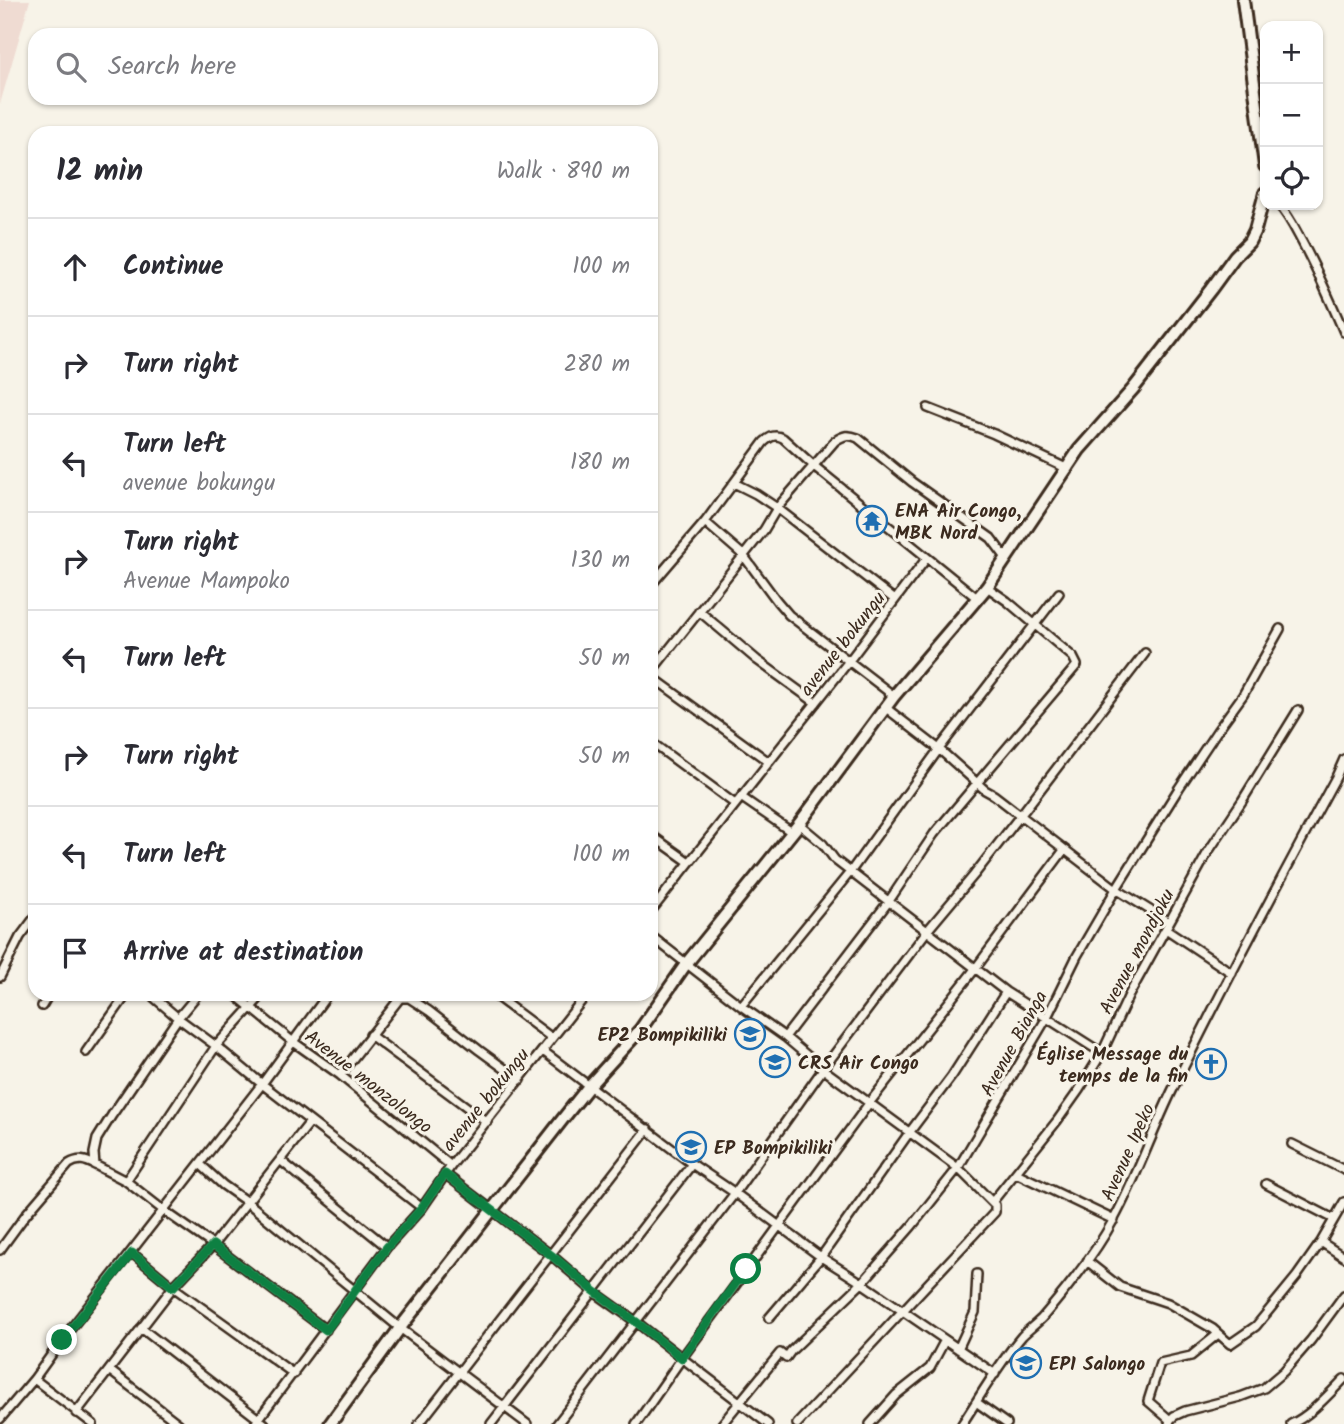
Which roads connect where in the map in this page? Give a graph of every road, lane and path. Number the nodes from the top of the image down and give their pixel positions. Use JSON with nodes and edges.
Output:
{"nodes":[{"id":1,"x":1243,"y":0,"type":"edge"},
{"id":2,"x":1262,"y":147,"type":"edge"},
{"id":3,"x":1260,"y":210,"type":"edge"},
{"id":4,"x":1284,"y":210,"type":"edge"},
{"id":5,"x":1344,"y":332,"type":"edge"},
{"id":6,"x":928,"y":408,"type":"dead end"},
{"id":7,"x":814,"y":466,"type":"junction"},
{"id":8,"x":1068,"y":469,"type":"junction"},
{"id":9,"x":734,"y":483,"type":"junction"},
{"id":10,"x":776,"y":508,"type":"junction"},
{"id":11,"x":705,"y":522,"type":"junction"},
{"id":12,"x":743,"y":555,"type":"junction"},
{"id":13,"x":926,"y":558,"type":"junction"},
{"id":14,"x":1006,"y":558,"type":"junction"},
{"id":15,"x":658,"y":577,"type":"edge"},
{"id":16,"x":987,"y":587,"type":"junction"},
{"id":17,"x":1059,"y":593,"type":"dead end"},
{"id":18,"x":977,"y":598,"type":"junction"},
{"id":19,"x":895,"y":600,"type":"junction"},
{"id":20,"x":699,"y":611,"type":"junction"},
{"id":21,"x":1035,"y":625,"type":"junction"},
{"id":22,"x":1280,"y":629,"type":"dead end"},
{"id":23,"x":1145,"y":653,"type":"dead end"},
{"id":24,"x":849,"y":661,"type":"junction"},
{"id":25,"x":658,"y":665,"type":"edge"},
{"id":26,"x":658,"y":679,"type":"edge"},
{"id":27,"x":894,"y":696,"type":"junction"},
{"id":28,"x":816,"y":703,"type":"junction"},
{"id":29,"x":886,"y":708,"type":"junction"},
{"id":30,"x":1298,"y":710,"type":"dead end"},
{"id":31,"x":658,"y":747,"type":"edge"},
{"id":32,"x":939,"y":749,"type":"junction"},
{"id":33,"x":1344,"y":759,"type":"edge"},
{"id":34,"x":769,"y":762,"type":"junction"},
{"id":35,"x":1340,"y":778,"type":"edge"},
{"id":36,"x":978,"y":783,"type":"junction"},
{"id":37,"x":741,"y":797,"type":"junction"},
{"id":38,"x":735,"y":804,"type":"junction"},
{"id":39,"x":1020,"y":816,"type":"junction"},
{"id":40,"x":796,"y":829,"type":"junction"},
{"id":41,"x":658,"y":840,"type":"edge"},
{"id":42,"x":1065,"y":850,"type":"junction"},
{"id":43,"x":689,"y":862,"type":"junction"},
{"id":44,"x":851,"y":872,"type":"junction"},
{"id":45,"x":1116,"y":889,"type":"junction"},
{"id":46,"x":889,"y":901,"type":"junction"},
{"id":47,"x":658,"y":902,"type":"edge"},
{"id":48,"x":1168,"y":925,"type":"junction"},
{"id":49,"x":28,"y":927,"type":"edge"},
{"id":50,"x":927,"y":930,"type":"junction"},
{"id":51,"x":658,"y":942,"type":"edge"},
{"id":52,"x":686,"y":964,"type":"junction"},
{"id":53,"x":975,"y":969,"type":"junction"},
{"id":54,"x":1232,"y":973,"type":"junction"},
{"id":55,"x":0,"y":977,"type":"edge"},
{"id":56,"x":1006,"y":992,"type":"junction"},
{"id":57,"x":45,"y":1001,"type":"edge"},
{"id":58,"x":122,"y":1001,"type":"edge"},
{"id":59,"x":158,"y":1001,"type":"edge"},
{"id":60,"x":192,"y":1001,"type":"edge"},
{"id":61,"x":244,"y":1001,"type":"edge"},
{"id":62,"x":257,"y":1001,"type":"edge"},
{"id":63,"x":323,"y":1001,"type":"edge"},
{"id":64,"x":398,"y":1001,"type":"edge"},
{"id":65,"x":416,"y":1001,"type":"edge"},
{"id":66,"x":502,"y":1001,"type":"edge"},
{"id":67,"x":581,"y":1001,"type":"edge"},
{"id":68,"x":42,"y":1006,"type":"dead end"},
{"id":69,"x":741,"y":1006,"type":"junction"},
{"id":70,"x":252,"y":1007,"type":"junction"},
{"id":71,"x":178,"y":1018,"type":"junction"},
{"id":72,"x":1045,"y":1019,"type":"junction"},
{"id":73,"x":370,"y":1035,"type":"junction"},
{"id":74,"x":785,"y":1037,"type":"junction"},
{"id":75,"x":552,"y":1038,"type":"junction"},
{"id":76,"x":292,"y":1041,"type":"junction"},
{"id":77,"x":216,"y":1046,"type":"junction"},
{"id":78,"x":543,"y":1051,"type":"junction"},
{"id":79,"x":86,"y":1052,"type":"dead end"},
{"id":80,"x":1102,"y":1053,"type":"junction"},
{"id":81,"x":823,"y":1069,"type":"junction"},
{"id":82,"x":340,"y":1075,"type":"junction"},
{"id":83,"x":520,"y":1080,"type":"junction"},
{"id":84,"x":262,"y":1084,"type":"junction"},
{"id":85,"x":589,"y":1086,"type":"junction"},
{"id":86,"x":870,"y":1102,"type":"junction"},
{"id":87,"x":310,"y":1122,"type":"junction"},
{"id":88,"x":487,"y":1122,"type":"junction"},
{"id":89,"x":648,"y":1129,"type":"junction"},
{"id":90,"x":909,"y":1133,"type":"junction"},
{"id":91,"x":1292,"y":1144,"type":"dead end"},
{"id":92,"x":280,"y":1160,"type":"junction"},
{"id":93,"x":200,"y":1164,"type":"junction"},
{"id":94,"x":692,"y":1164,"type":"junction"},
{"id":95,"x":95,"y":1165,"type":"junction"},
{"id":96,"x":451,"y":1166,"type":"junction"},
{"id":97,"x":958,"y":1168,"type":"junction"},
{"id":98,"x":1344,"y":1170,"type":"edge"},
{"id":99,"x":1016,"y":1173,"type":"junction"},
{"id":100,"x":445,"y":1174,"type":"junction"},
{"id":101,"x":126,"y":1181,"type":"junction"},
{"id":102,"x":1266,"y":1184,"type":"dead end"},
{"id":103,"x":735,"y":1193,"type":"junction"},
{"id":104,"x":993,"y":1201,"type":"junction"},
{"id":105,"x":247,"y":1202,"type":"junction"},
{"id":106,"x":1344,"y":1202,"type":"edge"},
{"id":107,"x":422,"y":1208,"type":"junction"},
{"id":108,"x":491,"y":1209,"type":"junction"},
{"id":109,"x":163,"y":1210,"type":"junction"},
{"id":110,"x":1334,"y":1219,"type":"junction"},
{"id":111,"x":1114,"y":1220,"type":"junction"},
{"id":112,"x":779,"y":1225,"type":"junction"},
{"id":113,"x":1321,"y":1242,"type":"junction"},
{"id":114,"x":213,"y":1245,"type":"junction"},
{"id":115,"x":387,"y":1247,"type":"junction"},
{"id":116,"x":0,"y":1250,"type":"edge"},
{"id":117,"x":132,"y":1253,"type":"junction"},
{"id":118,"x":551,"y":1255,"type":"junction"},
{"id":119,"x":821,"y":1257,"type":"junction"},
{"id":120,"x":1344,"y":1257,"type":"edge"},
{"id":121,"x":1087,"y":1261,"type":"junction"},
{"id":122,"x":977,"y":1274,"type":"dead end"},
{"id":123,"x":862,"y":1283,"type":"junction"},
{"id":124,"x":173,"y":1287,"type":"junction"},
{"id":125,"x":355,"y":1290,"type":"junction"},
{"id":126,"x":593,"y":1290,"type":"junction"},
{"id":127,"x":1344,"y":1295,"type":"edge"},
{"id":128,"x":902,"y":1311,"type":"junction"},
{"id":129,"x":769,"y":1318,"type":"dead end"},
{"id":130,"x":635,"y":1321,"type":"junction"},
{"id":131,"x":141,"y":1328,"type":"junction"},
{"id":132,"x":400,"y":1328,"type":"junction"},
{"id":133,"x":326,"y":1330,"type":"junction"},
{"id":134,"x":1218,"y":1334,"type":"junction"},
{"id":135,"x":945,"y":1340,"type":"junction"},
{"id":136,"x":958,"y":1349,"type":"junction"},
{"id":137,"x":682,"y":1358,"type":"junction"},
{"id":138,"x":108,"y":1370,"type":"junction"},
{"id":139,"x":458,"y":1373,"type":"junction"},
{"id":140,"x":294,"y":1374,"type":"junction"},
{"id":141,"x":995,"y":1374,"type":"junction"},
{"id":142,"x":34,"y":1379,"type":"junction"},
{"id":143,"x":1344,"y":1379,"type":"edge"},
{"id":144,"x":976,"y":1402,"type":"junction"},
{"id":145,"x":740,"y":1403,"type":"junction"},
{"id":146,"x":504,"y":1406,"type":"junction"},
{"id":147,"x":76,"y":1413,"type":"junction"},
{"id":148,"x":0,"y":1420,"type":"edge"},
{"id":149,"x":1169,"y":1422,"type":"edge"},
{"id":150,"x":260,"y":1423,"type":"edge"},
{"id":151,"x":4,"y":1424,"type":"edge"},
{"id":152,"x":93,"y":1424,"type":"edge"},
{"id":153,"x":179,"y":1424,"type":"edge"},
{"id":154,"x":330,"y":1424,"type":"edge"},
{"id":155,"x":419,"y":1424,"type":"edge"},
{"id":156,"x":491,"y":1424,"type":"edge"},
{"id":157,"x":527,"y":1424,"type":"edge"},
{"id":158,"x":557,"y":1424,"type":"edge"},
{"id":159,"x":636,"y":1424,"type":"edge"},
{"id":160,"x":722,"y":1424,"type":"edge"},
{"id":161,"x":768,"y":1424,"type":"edge"},
{"id":162,"x":797,"y":1424,"type":"edge"},
{"id":163,"x":870,"y":1424,"type":"edge"},
{"id":164,"x":962,"y":1424,"type":"edge"},
{"id":165,"x":1007,"y":1424,"type":"edge"},
{"id":166,"x":1291,"y":1424,"type":"edge"}],
"edges":[{"from":1,"to":2,"type":"street"},
{"from":3,"to":8,"type":"street"},
{"from":4,"to":5,"type":"street"},
{"from":6,"to":8,"type":"street"},
{"from":7,"to":9,"type":"street"},
{"from":7,"to":10,"type":"street"},
{"from":7,"to":13,"type":"street"},
{"from":7,"to":14,"type":"street"},
{"from":8,"to":14,"type":"street"},
{"from":9,"to":10,"type":"street"},
{"from":9,"to":11,"type":"street"},
{"from":10,"to":12,"type":"street"},
{"from":10,"to":19,"type":"street"},
{"from":11,"to":12,"type":"street"},
{"from":11,"to":15,"type":"street"},
{"from":12,"to":20,"type":"street"},
{"from":12,"to":24,"type":"street"},
{"from":13,"to":18,"type":"street"},
{"from":13,"to":19,"type":"street","name":"avenue bokungu"},
{"from":14,"to":16,"type":"street"},
{"from":16,"to":18,"type":"street"},
{"from":16,"to":21,"type":"street"},
{"from":17,"to":21,"type":"street"},
{"from":18,"to":27,"type":"street"},
{"from":19,"to":24,"type":"street","name":"avenue bokungu"},
{"from":20,"to":25,"type":"street"},
{"from":20,"to":28,"type":"street"},
{"from":21,"to":32,"type":"street"},
{"from":21,"to":36,"type":"street"},
{"from":22,"to":45,"type":"street","name":"Avenue Bianga"},
{"from":23,"to":39,"type":"street"},
{"from":24,"to":27,"type":"street"},
{"from":24,"to":28,"type":"street","name":"avenue bokungu"},
{"from":26,"to":34,"type":"street"},
{"from":27,"to":29,"type":"street"},
{"from":28,"to":34,"type":"street","name":"avenue bokungu"},
{"from":29,"to":32,"type":"street"},
{"from":29,"to":40,"type":"street"},
{"from":30,"to":48,"type":"street","name":"Avenue mondjoku"},
{"from":31,"to":38,"type":"street"},
{"from":32,"to":36,"type":"street"},
{"from":32,"to":44,"type":"street"},
{"from":33,"to":35,"type":"street","name":"Avenue Ipeko"},
{"from":34,"to":37,"type":"street","name":"avenue bokungu"},
{"from":35,"to":54,"type":"street","name":"Avenue Ipeko"},
{"from":36,"to":39,"type":"street"},
{"from":36,"to":46,"type":"street"},
{"from":37,"to":38,"type":"street","name":"avenue bokungu"},
{"from":37,"to":40,"type":"street"},
{"from":38,"to":43,"type":"street","name":"avenue bokungu"},
{"from":39,"to":42,"type":"street"},
{"from":39,"to":50,"type":"street"},
{"from":40,"to":44,"type":"street"},
{"from":40,"to":52,"type":"street"},
{"from":41,"to":43,"type":"street"},
{"from":42,"to":45,"type":"street"},
{"from":42,"to":53,"type":"street"},
{"from":43,"to":47,"type":"street","name":"avenue bokungu"},
{"from":44,"to":46,"type":"street"},
{"from":44,"to":69,"type":"street"},
{"from":45,"to":48,"type":"street"},
{"from":45,"to":72,"type":"street","name":"Avenue Bianga"},
{"from":46,"to":50,"type":"street"},
{"from":46,"to":74,"type":"street"},
{"from":48,"to":54,"type":"street"},
{"from":48,"to":80,"type":"street","name":"Avenue mondjoku"},
{"from":49,"to":55,"type":"street"},
{"from":50,"to":53,"type":"street"},
{"from":50,"to":81,"type":"street"},
{"from":51,"to":52,"type":"street"},
{"from":52,"to":69,"type":"street"},
{"from":52,"to":85,"type":"street"},
{"from":53,"to":56,"type":"street"},
{"from":53,"to":86,"type":"street"},
{"from":54,"to":111,"type":"street","name":"Avenue Ipeko"},
{"from":56,"to":72,"type":"street"},
{"from":56,"to":90,"type":"street"},
{"from":57,"to":68,"type":"street"},
{"from":58,"to":79,"type":"street"},
{"from":59,"to":71,"type":"street"},
{"from":60,"to":71,"type":"street"},
{"from":61,"to":70,"type":"street","name":"Avenue monzolongo"},
{"from":62,"to":70,"type":"street"},
{"from":63,"to":76,"type":"street"},
{"from":64,"to":73,"type":"street"},
{"from":65,"to":83,"type":"street"},
{"from":66,"to":75,"type":"street"},
{"from":67,"to":75,"type":"street","name":"avenue bokungu"},
{"from":69,"to":74,"type":"street"},
{"from":70,"to":76,"type":"street","name":"Avenue monzolongo"},
{"from":70,"to":77,"type":"street"},
{"from":71,"to":77,"type":"street"},
{"from":71,"to":95,"type":"street"},
{"from":72,"to":80,"type":"street"},
{"from":72,"to":97,"type":"street","name":"Avenue Bianga"},
{"from":73,"to":82,"type":"street"},
{"from":73,"to":88,"type":"street"},
{"from":74,"to":81,"type":"street"},
{"from":75,"to":78,"type":"street","name":"avenue bokungu"},
{"from":76,"to":82,"type":"street","name":"Avenue monzolongo"},
{"from":76,"to":84,"type":"street"},
{"from":77,"to":84,"type":"street"},
{"from":77,"to":101,"type":"street"},
{"from":78,"to":83,"type":"street","name":"avenue bokungu"},
{"from":78,"to":85,"type":"street"},
{"from":80,"to":99,"type":"street","name":"Avenue mondjoku"},
{"from":81,"to":86,"type":"street"},
{"from":81,"to":103,"type":"street"},
{"from":82,"to":96,"type":"street","name":"Avenue monzolongo"},
{"from":83,"to":88,"type":"street","name":"avenue bokungu"},
{"from":84,"to":87,"type":"street"},
{"from":84,"to":93,"type":"street"},
{"from":85,"to":89,"type":"street"},
{"from":85,"to":108,"type":"street"},
{"from":86,"to":90,"type":"street"},
{"from":86,"to":112,"type":"street"},
{"from":87,"to":92,"type":"street"},
{"from":87,"to":107,"type":"street"},
{"from":88,"to":96,"type":"street","name":"avenue bokungu"},
{"from":89,"to":94,"type":"street"},
{"from":89,"to":118,"type":"street"},
{"from":90,"to":97,"type":"street"},
{"from":90,"to":119,"type":"street"},
{"from":91,"to":98,"type":"street"},
{"from":92,"to":105,"type":"street"},
{"from":92,"to":115,"type":"street"},
{"from":93,"to":105,"type":"street"},
{"from":93,"to":109,"type":"street"},
{"from":94,"to":103,"type":"street"},
{"from":94,"to":126,"type":"street"},
{"from":95,"to":101,"type":"street"},
{"from":95,"to":116,"type":"street"},
{"from":96,"to":100,"type":"street","name":"avenue bokungu"},
{"from":97,"to":104,"type":"street"},
{"from":97,"to":123,"type":"street","name":"Avenue Bianga"},
{"from":99,"to":104,"type":"street","name":"Avenue mondjoku"},
{"from":99,"to":111,"type":"street"},
{"from":100,"to":107,"type":"street","name":"avenue bokungu"},
{"from":100,"to":108,"type":"street"},
{"from":101,"to":109,"type":"street"},
{"from":102,"to":110,"type":"street"},
{"from":103,"to":112,"type":"street"},
{"from":103,"to":130,"type":"street"},
{"from":104,"to":128,"type":"street","name":"Avenue mondjoku"},
{"from":105,"to":114,"type":"street"},
{"from":105,"to":125,"type":"street"},
{"from":106,"to":110,"type":"street"},
{"from":107,"to":115,"type":"street","name":"avenue bokungu"},
{"from":108,"to":118,"type":"street"},
{"from":108,"to":132,"type":"street"},
{"from":109,"to":114,"type":"street"},
{"from":109,"to":117,"type":"street"},
{"from":110,"to":113,"type":"street"},
{"from":111,"to":121,"type":"street","name":"Avenue Ipeko"},
{"from":112,"to":119,"type":"street"},
{"from":112,"to":137,"type":"street"},
{"from":113,"to":120,"type":"street"},
{"from":113,"to":134,"type":"street"},
{"from":114,"to":124,"type":"street"},
{"from":114,"to":133,"type":"street"},
{"from":115,"to":125,"type":"street","name":"avenue bokungu"},
{"from":117,"to":124,"type":"street"},
{"from":117,"to":142,"type":"street"},
{"from":118,"to":126,"type":"street"},
{"from":118,"to":139,"type":"street"},
{"from":119,"to":123,"type":"street"},
{"from":119,"to":129,"type":"street"},
{"from":121,"to":134,"type":"street"},
{"from":121,"to":141,"type":"street","name":"Avenue Ipeko"},
{"from":122,"to":136,"type":"street"},
{"from":123,"to":128,"type":"street"},
{"from":123,"to":145,"type":"street","name":"Avenue Bianga"},
{"from":124,"to":131,"type":"street"},
{"from":124,"to":140,"type":"street"},
{"from":125,"to":132,"type":"street"},
{"from":125,"to":133,"type":"street","name":"avenue bokungu"},
{"from":126,"to":130,"type":"street"},
{"from":126,"to":146,"type":"street"},
{"from":127,"to":149,"type":"street"},
{"from":128,"to":135,"type":"street"},
{"from":128,"to":162,"type":"street"},
{"from":130,"to":137,"type":"street"},
{"from":130,"to":158,"type":"street"},
{"from":131,"to":138,"type":"street"},
{"from":131,"to":150,"type":"street"},
{"from":132,"to":139,"type":"street"},
{"from":132,"to":154,"type":"street"},
{"from":133,"to":140,"type":"street","name":"avenue bokungu"},
{"from":134,"to":149,"type":"street"},
{"from":135,"to":136,"type":"street"},
{"from":135,"to":163,"type":"street"},
{"from":136,"to":141,"type":"street"},
{"from":137,"to":145,"type":"street"},
{"from":137,"to":159,"type":"street"},
{"from":138,"to":147,"type":"street"},
{"from":138,"to":153,"type":"street"},
{"from":139,"to":146,"type":"street"},
{"from":139,"to":155,"type":"street"},
{"from":140,"to":150,"type":"street","name":"avenue bokungu"},
{"from":141,"to":144,"type":"street","name":"Avenue Ipeko"},
{"from":142,"to":147,"type":"street"},
{"from":142,"to":148,"type":"street"},
{"from":143,"to":166,"type":"street"},
{"from":144,"to":164,"type":"street","name":"Avenue Ipeko"},
{"from":144,"to":165,"type":"street"},
{"from":145,"to":160,"type":"street","name":"Avenue Bianga"},
{"from":145,"to":161,"type":"street"},
{"from":146,"to":156,"type":"street"},
{"from":146,"to":157,"type":"street"},
{"from":147,"to":152,"type":"street"},
{"from":148,"to":151,"type":"street"}]}
